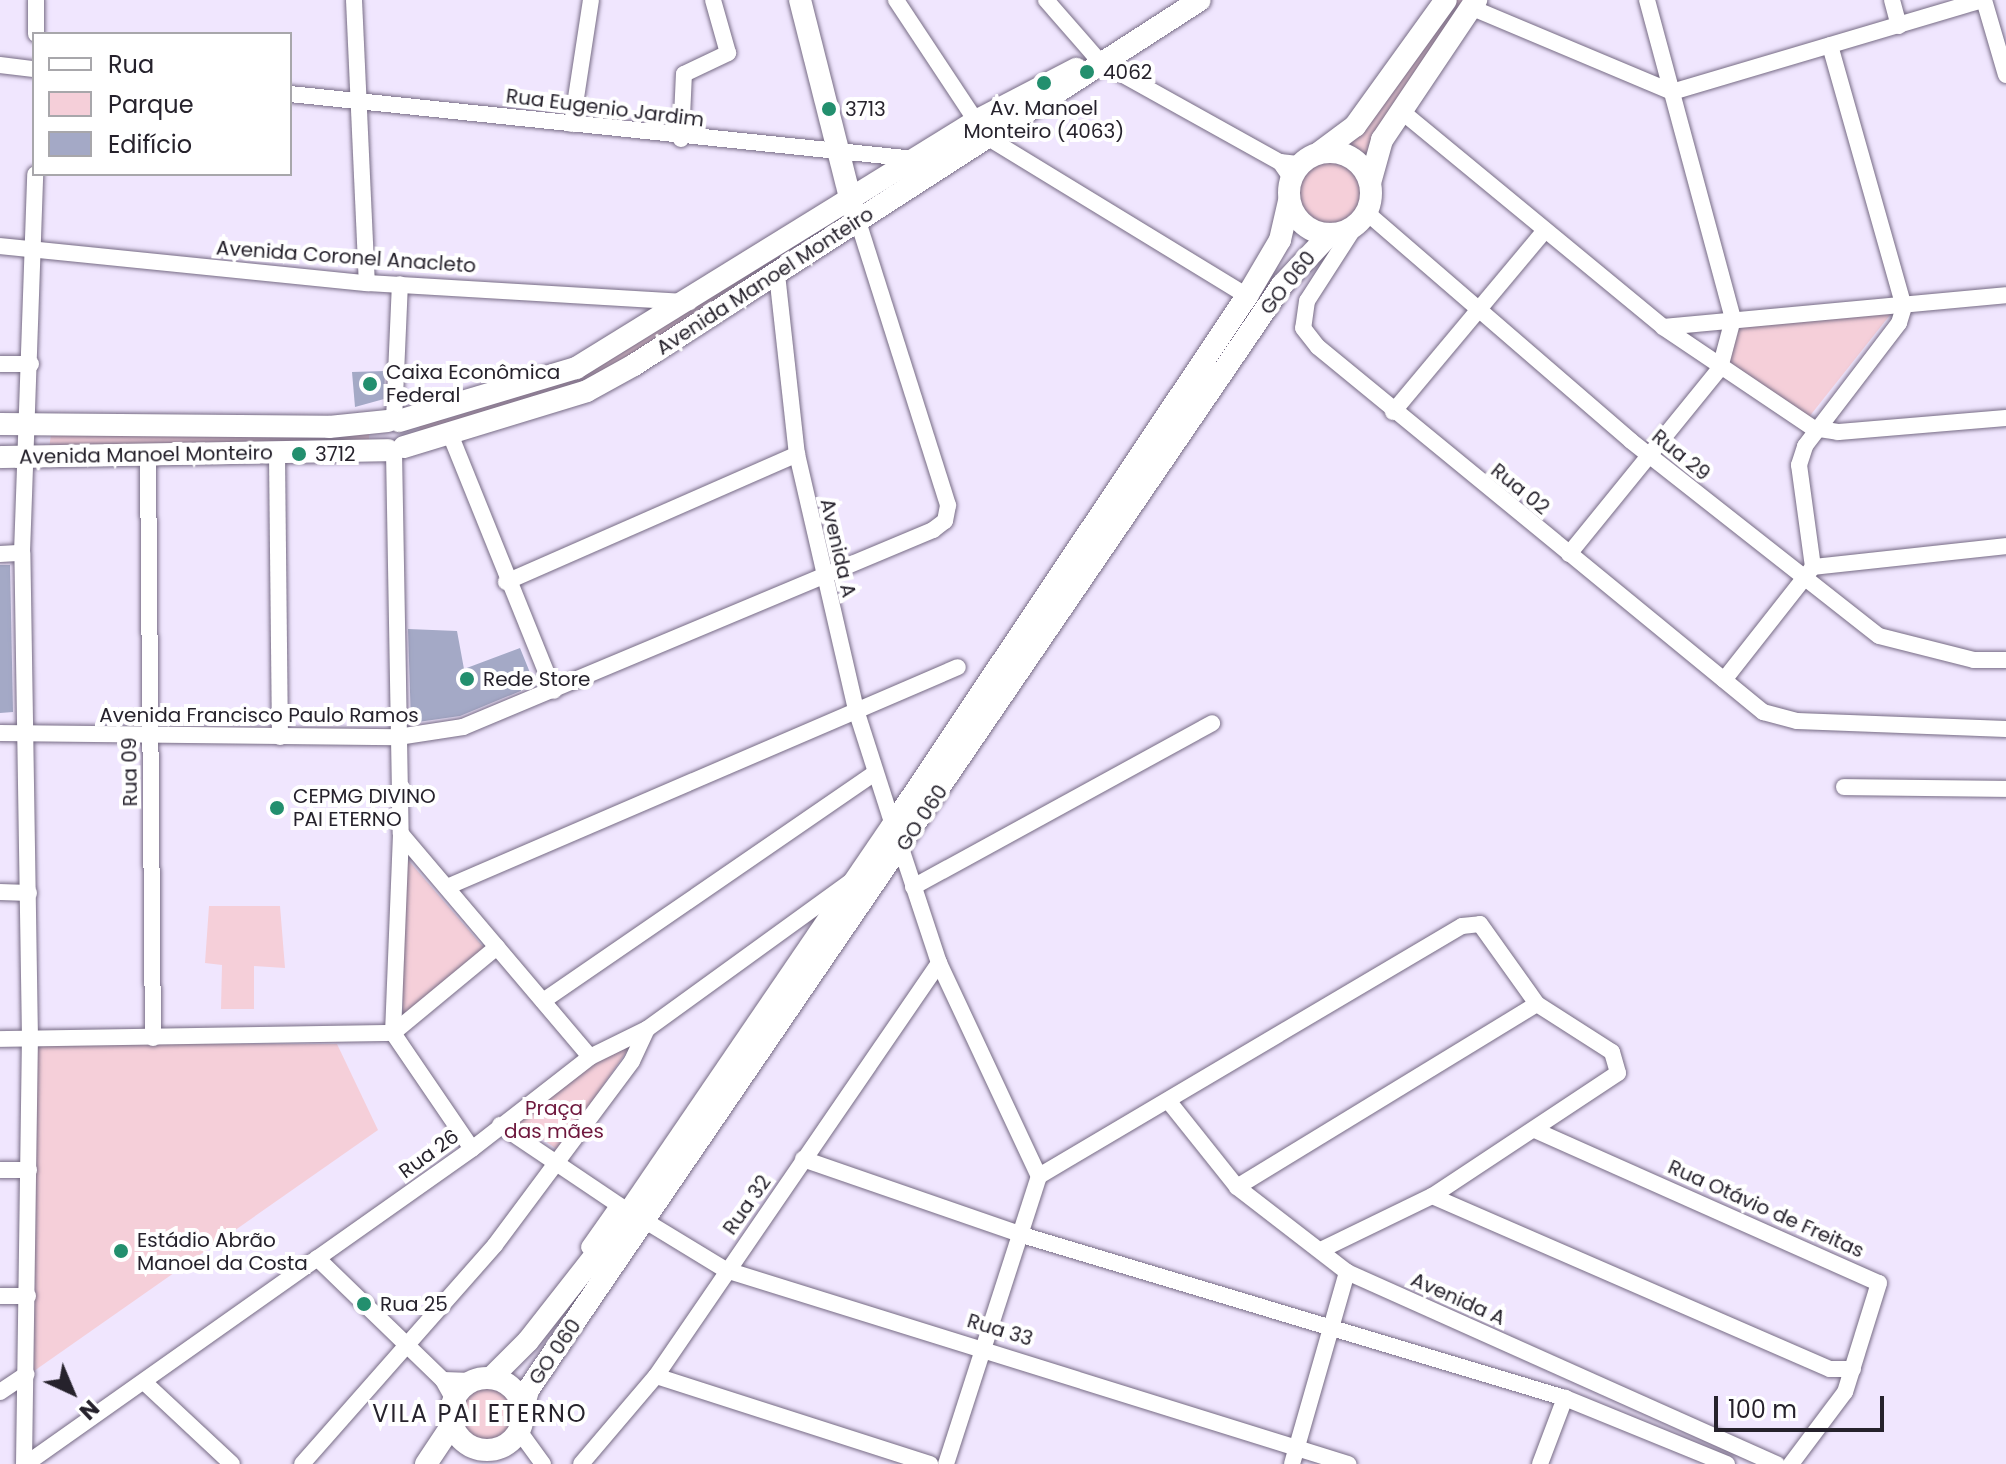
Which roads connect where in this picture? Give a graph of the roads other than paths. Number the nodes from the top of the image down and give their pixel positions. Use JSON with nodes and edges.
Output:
{"nodes":[{"id":1,"x":36,"y":0,"type":"edge"},
{"id":2,"x":354,"y":0,"type":"edge"},
{"id":3,"x":591,"y":0,"type":"edge"},
{"id":4,"x":713,"y":0,"type":"edge"},
{"id":5,"x":896,"y":0,"type":"edge"},
{"id":6,"x":1200,"y":0,"type":"edge"},
{"id":7,"x":1446,"y":0,"type":"edge"},
{"id":8,"x":1647,"y":0,"type":"edge"},
{"id":9,"x":1892,"y":0,"type":"edge"},
{"id":10,"x":1984,"y":0,"type":"edge"},
{"id":11,"x":803,"y":1,"type":"edge"},
{"id":12,"x":1052,"y":2,"type":"edge"},
{"id":13,"x":1473,"y":4,"type":"edge"},
{"id":14,"x":1899,"y":26,"type":"junction"},
{"id":15,"x":36,"y":32,"type":"edge"},
{"id":16,"x":1830,"y":45,"type":"junction"},
{"id":17,"x":1100,"y":62,"type":"junction"},
{"id":18,"x":0,"y":65,"type":"edge"},
{"id":19,"x":32,"y":69,"type":"edge"},
{"id":20,"x":2006,"y":75,"type":"edge"},
{"id":21,"x":1672,"y":92,"type":"junction"},
{"id":22,"x":292,"y":94,"type":"edge"},
{"id":23,"x":359,"y":100,"type":"junction"},
{"id":24,"x":1400,"y":110,"type":"junction"},
{"id":25,"x":572,"y":124,"type":"junction"},
{"id":26,"x":992,"y":124,"type":"junction"},
{"id":27,"x":681,"y":139,"type":"junction"},
{"id":28,"x":839,"y":149,"type":"junction"},
{"id":29,"x":1320,"y":152,"type":"junction"},
{"id":30,"x":915,"y":159,"type":"junction"},
{"id":31,"x":1290,"y":168,"type":"junction"},
{"id":32,"x":35,"y":176,"type":"edge"},
{"id":33,"x":1370,"y":183,"type":"junction"},
{"id":34,"x":850,"y":198,"type":"junction"},
{"id":35,"x":1289,"y":202,"type":"junction"},
{"id":36,"x":858,"y":221,"type":"junction"},
{"id":37,"x":1354,"y":228,"type":"junction"},
{"id":38,"x":1545,"y":230,"type":"junction"},
{"id":39,"x":0,"y":246,"type":"edge"},
{"id":40,"x":34,"y":248,"type":"junction"},
{"id":41,"x":777,"y":274,"type":"junction"},
{"id":42,"x":367,"y":283,"type":"junction"},
{"id":43,"x":400,"y":284,"type":"junction"},
{"id":44,"x":2006,"y":295,"type":"edge"},
{"id":45,"x":1247,"y":296,"type":"junction"},
{"id":46,"x":689,"y":302,"type":"junction"},
{"id":47,"x":1904,"y":307,"type":"junction"},
{"id":48,"x":1476,"y":313,"type":"junction"},
{"id":49,"x":1733,"y":319,"type":"junction"},
{"id":50,"x":1663,"y":327,"type":"junction"},
{"id":51,"x":0,"y":364,"type":"edge"},
{"id":52,"x":31,"y":364,"type":"junction"},
{"id":53,"x":1720,"y":368,"type":"junction"},
{"id":54,"x":1393,"y":412,"type":"junction"},
{"id":55,"x":2006,"y":418,"type":"edge"},
{"id":56,"x":394,"y":421,"type":"junction"},
{"id":57,"x":0,"y":424,"type":"edge"},
{"id":58,"x":27,"y":424,"type":"junction"},
{"id":59,"x":1813,"y":428,"type":"junction"},
{"id":60,"x":450,"y":434,"type":"junction"},
{"id":61,"x":395,"y":449,"type":"junction"},
{"id":62,"x":277,"y":454,"type":"junction"},
{"id":63,"x":797,"y":454,"type":"junction"},
{"id":64,"x":0,"y":457,"type":"edge"},
{"id":65,"x":25,"y":457,"type":"junction"},
{"id":66,"x":148,"y":458,"type":"junction"},
{"id":67,"x":1652,"y":458,"type":"junction"},
{"id":68,"x":2006,"y":546,"type":"edge"},
{"id":69,"x":22,"y":553,"type":"junction"},
{"id":70,"x":0,"y":554,"type":"edge"},
{"id":71,"x":1569,"y":554,"type":"junction"},
{"id":72,"x":1808,"y":572,"type":"junction"},
{"id":73,"x":823,"y":579,"type":"junction"},
{"id":74,"x":506,"y":582,"type":"junction"},
{"id":75,"x":2006,"y":660,"type":"edge"},
{"id":76,"x":958,"y":667,"type":"dead end"},
{"id":77,"x":1724,"y":680,"type":"junction"},
{"id":78,"x":554,"y":691,"type":"junction"},
{"id":79,"x":857,"y":713,"type":"junction"},
{"id":80,"x":1212,"y":723,"type":"dead end"},
{"id":81,"x":2006,"y":729,"type":"edge"},
{"id":82,"x":0,"y":733,"type":"edge"},
{"id":83,"x":28,"y":733,"type":"junction"},
{"id":84,"x":280,"y":737,"type":"junction"},
{"id":85,"x":398,"y":737,"type":"junction"},
{"id":86,"x":150,"y":738,"type":"junction"},
{"id":87,"x":875,"y":773,"type":"junction"},
{"id":88,"x":1844,"y":787,"type":"dead end"},
{"id":89,"x":2006,"y":789,"type":"edge"},
{"id":90,"x":893,"y":825,"type":"junction"},
{"id":91,"x":401,"y":834,"type":"junction"},
{"id":92,"x":901,"y":848,"type":"junction"},
{"id":93,"x":854,"y":879,"type":"junction"},
{"id":94,"x":447,"y":887,"type":"junction"},
{"id":95,"x":913,"y":887,"type":"junction"},
{"id":96,"x":0,"y":892,"type":"edge"},
{"id":97,"x":29,"y":893,"type":"junction"},
{"id":98,"x":497,"y":947,"type":"junction"},
{"id":99,"x":939,"y":963,"type":"junction"},
{"id":100,"x":543,"y":1001,"type":"junction"},
{"id":101,"x":1537,"y":1004,"type":"junction"},
{"id":102,"x":647,"y":1029,"type":"junction"},
{"id":103,"x":393,"y":1033,"type":"junction"},
{"id":104,"x":153,"y":1038,"type":"junction"},
{"id":105,"x":0,"y":1039,"type":"edge"},
{"id":106,"x":30,"y":1039,"type":"junction"},
{"id":107,"x":590,"y":1057,"type":"junction"},
{"id":108,"x":1170,"y":1103,"type":"junction"},
{"id":109,"x":500,"y":1125,"type":"junction"},
{"id":110,"x":1537,"y":1131,"type":"junction"},
{"id":111,"x":472,"y":1149,"type":"junction"},
{"id":112,"x":803,"y":1159,"type":"junction"},
{"id":113,"x":557,"y":1165,"type":"junction"},
{"id":114,"x":0,"y":1170,"type":"edge"},
{"id":115,"x":29,"y":1170,"type":"junction"},
{"id":116,"x":1039,"y":1176,"type":"junction"},
{"id":117,"x":1237,"y":1187,"type":"junction"},
{"id":118,"x":1432,"y":1196,"type":"junction"},
{"id":119,"x":631,"y":1213,"type":"junction"},
{"id":120,"x":1019,"y":1234,"type":"junction"},
{"id":121,"x":1321,"y":1250,"type":"junction"},
{"id":122,"x":317,"y":1258,"type":"junction"},
{"id":123,"x":726,"y":1270,"type":"junction"},
{"id":124,"x":1347,"y":1272,"type":"junction"},
{"id":125,"x":0,"y":1296,"type":"edge"},
{"id":126,"x":28,"y":1296,"type":"junction"},
{"id":127,"x":1335,"y":1324,"type":"junction"},
{"id":128,"x":980,"y":1345,"type":"junction"},
{"id":129,"x":408,"y":1346,"type":"junction"},
{"id":130,"x":1830,"y":1369,"type":"junction"},
{"id":131,"x":1853,"y":1369,"type":"junction"},
{"id":132,"x":27,"y":1374,"type":"junction"},
{"id":133,"x":656,"y":1376,"type":"junction"},
{"id":134,"x":443,"y":1380,"type":"junction"},
{"id":135,"x":481,"y":1380,"type":"junction"},
{"id":136,"x":144,"y":1382,"type":"junction"},
{"id":137,"x":1598,"y":1384,"type":"junction"},
{"id":138,"x":0,"y":1392,"type":"edge"},
{"id":139,"x":1842,"y":1396,"type":"junction"},
{"id":140,"x":1565,"y":1398,"type":"junction"},
{"id":141,"x":454,"y":1400,"type":"junction"},
{"id":142,"x":523,"y":1408,"type":"junction"},
{"id":143,"x":1588,"y":1408,"type":"junction"},
{"id":144,"x":452,"y":1425,"type":"junction"},
{"id":145,"x":518,"y":1441,"type":"junction"},
{"id":146,"x":1297,"y":1446,"type":"junction"},
{"id":147,"x":474,"y":1457,"type":"edge"},
{"id":148,"x":25,"y":1464,"type":"edge"},
{"id":149,"x":232,"y":1464,"type":"edge"},
{"id":150,"x":302,"y":1464,"type":"edge"},
{"id":151,"x":426,"y":1464,"type":"edge"},
{"id":152,"x":543,"y":1464,"type":"edge"},
{"id":153,"x":581,"y":1464,"type":"edge"},
{"id":154,"x":930,"y":1464,"type":"edge"},
{"id":155,"x":946,"y":1464,"type":"edge"},
{"id":156,"x":1292,"y":1464,"type":"edge"},
{"id":157,"x":1348,"y":1464,"type":"edge"},
{"id":158,"x":1540,"y":1464,"type":"edge"},
{"id":159,"x":1727,"y":1464,"type":"edge"},
{"id":160,"x":1777,"y":1464,"type":"edge"},
{"id":161,"x":1791,"y":1464,"type":"edge"}],
"edges":[{"from":1,"to":15,"type":"street"},
{"from":2,"to":23,"type":"street"},
{"from":3,"to":25,"type":"street"},
{"from":4,"to":27,"type":"street"},
{"from":5,"to":26,"type":"street"},
{"from":6,"to":17,"type":"main road","name":"Avenida Manoel Monteiro"},
{"from":7,"to":29,"type":"main road"},
{"from":8,"to":21,"type":"street"},
{"from":9,"to":14,"type":"street"},
{"from":10,"to":14,"type":"street"},
{"from":10,"to":20,"type":"street"},
{"from":11,"to":28,"type":"main road"},
{"from":12,"to":17,"type":"street"},
{"from":13,"to":21,"type":"street"},
{"from":13,"to":24,"type":"main road"},
{"from":14,"to":16,"type":"street"},
{"from":16,"to":21,"type":"street"},
{"from":16,"to":47,"type":"street"},
{"from":17,"to":26,"type":"main road","name":"Avenida Manoel Monteiro"},
{"from":17,"to":31,"type":"street"},
{"from":18,"to":19,"type":"street"},
{"from":21,"to":49,"type":"street"},
{"from":22,"to":23,"type":"street","name":"Rua Eugenio Jardim"},
{"from":23,"to":25,"type":"street","name":"Rua Eugenio Jardim"},
{"from":23,"to":42,"type":"street"},
{"from":24,"to":33,"type":"main road"},
{"from":24,"to":38,"type":"street"},
{"from":25,"to":27,"type":"street","name":"Rua Eugenio Jardim"},
{"from":26,"to":30,"type":"main road","name":"Avenida Manoel Monteiro"},
{"from":26,"to":36,"type":"main road","name":"Avenida Manoel Monteiro"},
{"from":26,"to":45,"type":"street"},
{"from":27,"to":28,"type":"street","name":"Rua Eugenio Jardim"},
{"from":28,"to":30,"type":"street","name":"Rua Eugenio Jardim"},
{"from":28,"to":34,"type":"main road"},
{"from":29,"to":31,"type":"main road"},
{"from":29,"to":33,"type":"main road"},
{"from":30,"to":34,"type":"main road","name":"Avenida Manoel Monteiro"},
{"from":31,"to":35,"type":"main road"},
{"from":32,"to":40,"type":"street"},
{"from":33,"to":37,"type":"main road"},
{"from":34,"to":36,"type":"main road"},
{"from":34,"to":46,"type":"main road","name":"Avenida Manoel Monteiro"},
{"from":35,"to":37,"type":"main road"},
{"from":35,"to":45,"type":"main road","name":"GO 060"},
{"from":36,"to":41,"type":"main road","name":"Avenida Manoel Monteiro"},
{"from":36,"to":73,"type":"street","name":"Avenida Francisco Paulo Ramos"},
{"from":37,"to":48,"type":"street","name":"Rua 29"},
{"from":37,"to":54,"type":"street","name":"Rua 02"},
{"from":37,"to":92,"type":"main road","name":"GO 060"},
{"from":38,"to":48,"type":"street"},
{"from":38,"to":50,"type":"street"},
{"from":39,"to":40,"type":"street","name":"Avenida Coronel Anacleto"},
{"from":40,"to":42,"type":"street","name":"Avenida Coronel Anacleto"},
{"from":40,"to":52,"type":"street"},
{"from":41,"to":60,"type":"main road","name":"Avenida Manoel Monteiro"},
{"from":41,"to":63,"type":"street","name":"Avenida A"},
{"from":42,"to":43,"type":"street","name":"Avenida Coronel Anacleto"},
{"from":43,"to":46,"type":"street","name":"Avenida Coronel Anacleto"},
{"from":43,"to":56,"type":"street"},
{"from":44,"to":47,"type":"street"},
{"from":45,"to":90,"type":"main road","name":"GO 060"},
{"from":46,"to":56,"type":"main road","name":"Avenida Manoel Monteiro"},
{"from":47,"to":49,"type":"street"},
{"from":47,"to":59,"type":"street"},
{"from":48,"to":54,"type":"street"},
{"from":48,"to":67,"type":"street","name":"Rua 29"},
{"from":49,"to":50,"type":"street"},
{"from":49,"to":53,"type":"street"},
{"from":50,"to":53,"type":"street"},
{"from":51,"to":52,"type":"street"},
{"from":52,"to":58,"type":"street"},
{"from":53,"to":59,"type":"street"},
{"from":53,"to":67,"type":"street"},
{"from":54,"to":71,"type":"street","name":"Rua 02"},
{"from":55,"to":59,"type":"street"},
{"from":56,"to":58,"type":"main road","name":"Avenida Manoel Monteiro"},
{"from":56,"to":61,"type":"main road"},
{"from":57,"to":58,"type":"main road","name":"Avenida Manoel Monteiro"},
{"from":58,"to":65,"type":"street"},
{"from":59,"to":72,"type":"street"},
{"from":60,"to":61,"type":"main road","name":"Avenida Manoel Monteiro"},
{"from":60,"to":74,"type":"street"},
{"from":61,"to":62,"type":"main road","name":"Avenida Manoel Monteiro"},
{"from":61,"to":85,"type":"street"},
{"from":62,"to":66,"type":"main road","name":"Avenida Manoel Monteiro"},
{"from":62,"to":84,"type":"street"},
{"from":63,"to":73,"type":"street","name":"Avenida A"},
{"from":63,"to":74,"type":"street"},
{"from":64,"to":65,"type":"main road","name":"Avenida Manoel Monteiro"},
{"from":65,"to":66,"type":"main road","name":"Avenida Manoel Monteiro"},
{"from":65,"to":69,"type":"street"},
{"from":66,"to":86,"type":"street","name":"Rua 09"},
{"from":67,"to":71,"type":"street"},
{"from":67,"to":72,"type":"street","name":"Rua 29"},
{"from":68,"to":72,"type":"street"},
{"from":69,"to":70,"type":"street"},
{"from":69,"to":83,"type":"street"},
{"from":71,"to":77,"type":"street","name":"Rua 02"},
{"from":72,"to":75,"type":"street","name":"Rua 29"},
{"from":72,"to":77,"type":"street"},
{"from":73,"to":78,"type":"street","name":"Avenida Francisco Paulo Ramos"},
{"from":73,"to":79,"type":"street","name":"Avenida A"},
{"from":74,"to":78,"type":"street"},
{"from":76,"to":79,"type":"street"},
{"from":77,"to":81,"type":"street","name":"Rua 02"},
{"from":78,"to":85,"type":"street","name":"Avenida Francisco Paulo Ramos"},
{"from":79,"to":87,"type":"street","name":"Avenida A"},
{"from":79,"to":94,"type":"street"},
{"from":80,"to":95,"type":"street"},
{"from":82,"to":83,"type":"street","name":"Avenida Francisco Paulo Ramos"},
{"from":83,"to":86,"type":"street","name":"Avenida Francisco Paulo Ramos"},
{"from":83,"to":97,"type":"street"},
{"from":84,"to":85,"type":"street","name":"Avenida Francisco Paulo Ramos"},
{"from":84,"to":86,"type":"street","name":"Avenida Francisco Paulo Ramos"},
{"from":85,"to":91,"type":"street"},
{"from":86,"to":104,"type":"street","name":"Rua 09"},
{"from":87,"to":90,"type":"street","name":"Avenida A"},
{"from":87,"to":100,"type":"street"},
{"from":88,"to":89,"type":"street"},
{"from":90,"to":93,"type":"main road","name":"GO 060"},
{"from":91,"to":94,"type":"street"},
{"from":91,"to":103,"type":"street"},
{"from":92,"to":95,"type":"street"},
{"from":92,"to":119,"type":"main road","name":"GO 060"},
{"from":93,"to":102,"type":"street","name":"Rua 26"},
{"from":93,"to":119,"type":"main road","name":"GO 060"},
{"from":94,"to":98,"type":"street"},
{"from":95,"to":99,"type":"street"},
{"from":96,"to":97,"type":"street"},
{"from":97,"to":106,"type":"street"},
{"from":98,"to":100,"type":"street"},
{"from":98,"to":103,"type":"street"},
{"from":99,"to":112,"type":"street","name":"Rua 32"},
{"from":99,"to":116,"type":"street"},
{"from":100,"to":107,"type":"street"},
{"from":101,"to":108,"type":"street"},
{"from":101,"to":110,"type":"street"},
{"from":101,"to":117,"type":"street"},
{"from":102,"to":107,"type":"street","name":"Rua 26"},
{"from":102,"to":113,"type":"street"},
{"from":103,"to":104,"type":"street"},
{"from":103,"to":111,"type":"street"},
{"from":104,"to":106,"type":"street"},
{"from":105,"to":106,"type":"street"},
{"from":106,"to":115,"type":"street"},
{"from":107,"to":109,"type":"street","name":"Rua 26"},
{"from":108,"to":116,"type":"street"},
{"from":108,"to":117,"type":"street","name":"Avenida A"},
{"from":109,"to":111,"type":"street","name":"Rua 26"},
{"from":109,"to":113,"type":"street","name":"Rua 33"},
{"from":110,"to":118,"type":"street"},
{"from":110,"to":131,"type":"street","name":"Rua Otávio de Freitas"},
{"from":111,"to":122,"type":"street","name":"Rua 26"},
{"from":112,"to":120,"type":"street"},
{"from":112,"to":123,"type":"street","name":"Rua 32"},
{"from":113,"to":119,"type":"street","name":"Rua 33"},
{"from":113,"to":129,"type":"street"},
{"from":114,"to":115,"type":"street"},
{"from":115,"to":126,"type":"street"},
{"from":116,"to":120,"type":"street"},
{"from":117,"to":121,"type":"street","name":"Avenida A"},
{"from":118,"to":121,"type":"street"},
{"from":118,"to":130,"type":"street"},
{"from":119,"to":123,"type":"street","name":"Rua 33"},
{"from":119,"to":135,"type":"main road","name":"GO 060"},
{"from":119,"to":142,"type":"main road","name":"GO 060"},
{"from":120,"to":127,"type":"street"},
{"from":120,"to":128,"type":"street"},
{"from":121,"to":124,"type":"street","name":"Avenida A"},
{"from":122,"to":129,"type":"street"},
{"from":122,"to":136,"type":"street","name":"Rua 26"},
{"from":123,"to":128,"type":"street","name":"Rua 33"},
{"from":123,"to":133,"type":"street","name":"Rua 32"},
{"from":124,"to":127,"type":"street"},
{"from":124,"to":137,"type":"street","name":"Avenida A"},
{"from":125,"to":126,"type":"street"},
{"from":126,"to":132,"type":"street"},
{"from":127,"to":140,"type":"street"},
{"from":127,"to":146,"type":"street"},
{"from":128,"to":146,"type":"street","name":"Rua 33"},
{"from":128,"to":155,"type":"street"},
{"from":129,"to":134,"type":"street"},
{"from":129,"to":150,"type":"street"},
{"from":130,"to":131,"type":"street"},
{"from":130,"to":139,"type":"street"},
{"from":131,"to":139,"type":"street","name":"Rua Otávio de Freitas"},
{"from":132,"to":138,"type":"street"},
{"from":132,"to":148,"type":"street"},
{"from":133,"to":153,"type":"street","name":"Rua 32"},
{"from":133,"to":154,"type":"street"},
{"from":134,"to":135,"type":"street"},
{"from":134,"to":141,"type":"street"},
{"from":135,"to":141,"type":"main road"},
{"from":135,"to":142,"type":"main road"},
{"from":136,"to":148,"type":"street","name":"Rua 26"},
{"from":136,"to":149,"type":"street"},
{"from":137,"to":143,"type":"street"},
{"from":137,"to":160,"type":"street","name":"Avenida A"},
{"from":139,"to":161,"type":"street","name":"Rua Otávio de Freitas"},
{"from":140,"to":143,"type":"street"},
{"from":140,"to":158,"type":"street"},
{"from":141,"to":144,"type":"main road"},
{"from":142,"to":145,"type":"main road"},
{"from":143,"to":159,"type":"street"},
{"from":144,"to":147,"type":"main road"},
{"from":144,"to":151,"type":"main road"},
{"from":145,"to":147,"type":"main road"},
{"from":145,"to":152,"type":"street"},
{"from":146,"to":156,"type":"street"},
{"from":146,"to":157,"type":"street","name":"Rua 33"}]}
